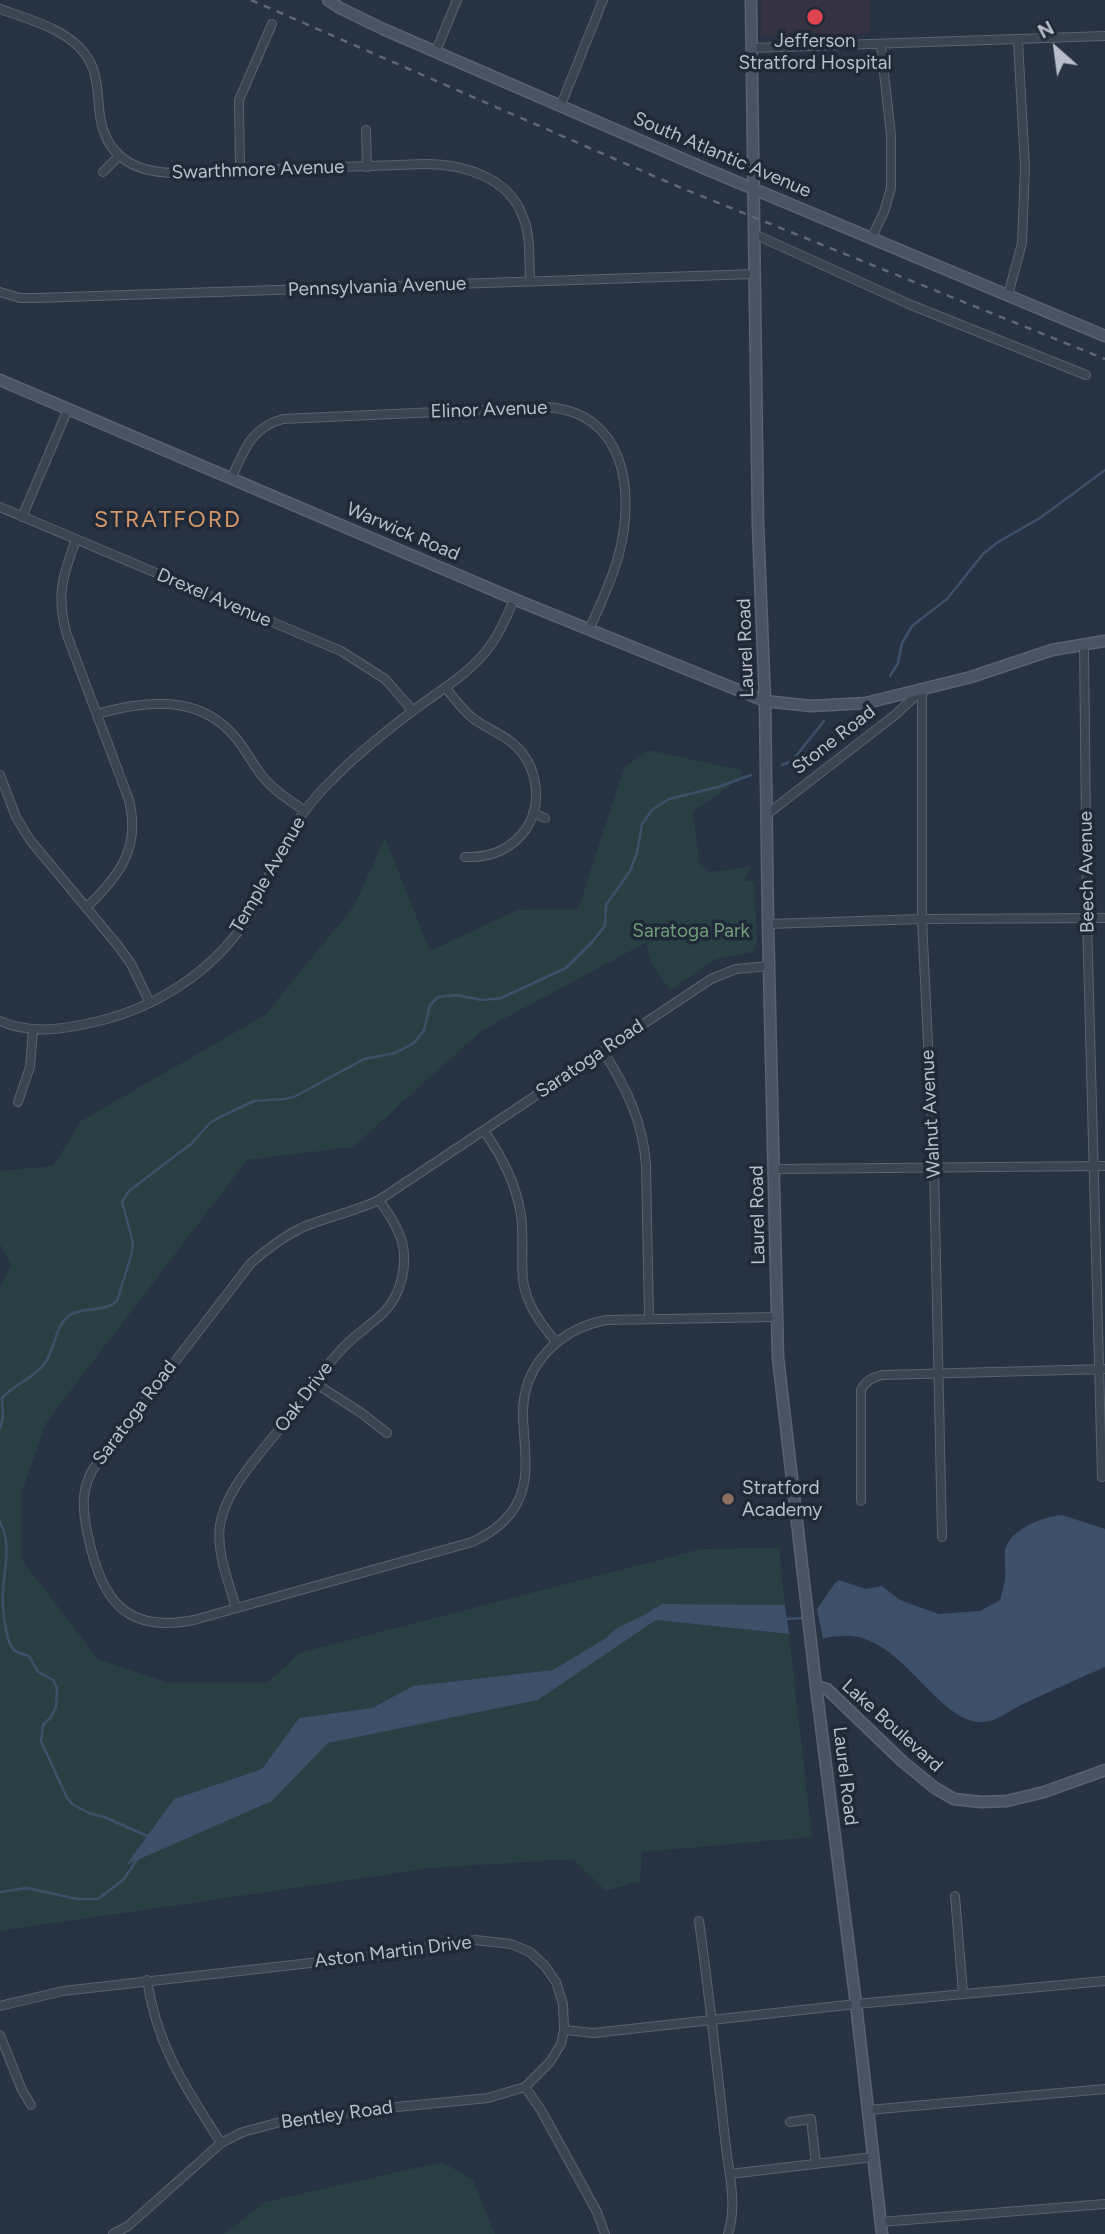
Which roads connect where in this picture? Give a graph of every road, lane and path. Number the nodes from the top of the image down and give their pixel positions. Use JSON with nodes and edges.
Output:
{"nodes":[{"id":1,"x":328,"y":0,"type":"edge"},
{"id":2,"x":457,"y":0,"type":"edge"},
{"id":3,"x":603,"y":0,"type":"edge"},
{"id":4,"x":751,"y":0,"type":"edge"},
{"id":5,"x":0,"y":9,"type":"edge"},
{"id":6,"x":272,"y":24,"type":"dead end"},
{"id":7,"x":1105,"y":36,"type":"edge"},
{"id":8,"x":1018,"y":41,"type":"junction"},
{"id":9,"x":881,"y":45,"type":"junction"},
{"id":10,"x":752,"y":48,"type":"junction"},
{"id":11,"x":436,"y":51,"type":"junction"},
{"id":12,"x":561,"y":105,"type":"junction"},
{"id":13,"x":366,"y":130,"type":"dead end"},
{"id":14,"x":119,"y":156,"type":"junction"},
{"id":15,"x":367,"y":167,"type":"junction"},
{"id":16,"x":240,"y":171,"type":"junction"},
{"id":17,"x":103,"y":172,"type":"dead end"},
{"id":18,"x":754,"y":189,"type":"junction"},
{"id":19,"x":754,"y":234,"type":"junction"},
{"id":20,"x":872,"y":237,"type":"junction"},
{"id":21,"x":755,"y":274,"type":"junction"},
{"id":22,"x":530,"y":281,"type":"junction"},
{"id":23,"x":0,"y":292,"type":"edge"},
{"id":24,"x":1008,"y":295,"type":"junction"},
{"id":25,"x":1105,"y":337,"type":"edge"},
{"id":26,"x":1086,"y":375,"type":"dead end"},
{"id":27,"x":0,"y":380,"type":"edge"},
{"id":28,"x":68,"y":409,"type":"junction"},
{"id":29,"x":232,"y":477,"type":"junction"},
{"id":30,"x":0,"y":507,"type":"edge"},
{"id":31,"x":22,"y":517,"type":"junction"},
{"id":32,"x":76,"y":540,"type":"junction"},
{"id":33,"x":514,"y":599,"type":"junction"},
{"id":34,"x":589,"y":630,"type":"junction"},
{"id":35,"x":1105,"y":641,"type":"edge"},
{"id":36,"x":1084,"y":645,"type":"junction"},
{"id":37,"x":445,"y":687,"type":"junction"},
{"id":38,"x":922,"y":690,"type":"junction"},
{"id":39,"x":765,"y":701,"type":"junction"},
{"id":40,"x":796,"y":704,"type":"joint"},
{"id":41,"x":413,"y":711,"type":"junction"},
{"id":42,"x":97,"y":714,"type":"junction"},
{"id":43,"x":0,"y":775,"type":"edge"},
{"id":44,"x":305,"y":811,"type":"junction"},
{"id":45,"x":533,"y":813,"type":"junction"},
{"id":46,"x":766,"y":815,"type":"junction"},
{"id":47,"x":545,"y":818,"type":"dead end"},
{"id":48,"x":465,"y":858,"type":"dead end"},
{"id":49,"x":87,"y":907,"type":"junction"},
{"id":50,"x":1105,"y":918,"type":"edge"},
{"id":51,"x":922,"y":919,"type":"junction"},
{"id":52,"x":1087,"y":919,"type":"junction"},
{"id":53,"x":768,"y":923,"type":"junction"},
{"id":54,"x":769,"y":966,"type":"junction"},
{"id":55,"x":150,"y":1003,"type":"junction"},
{"id":56,"x":0,"y":1021,"type":"edge"},
{"id":57,"x":33,"y":1030,"type":"junction"},
{"id":58,"x":603,"y":1051,"type":"junction"},
{"id":59,"x":18,"y":1102,"type":"dead end"},
{"id":60,"x":484,"y":1131,"type":"junction"},
{"id":61,"x":1100,"y":1166,"type":"edge"},
{"id":62,"x":934,"y":1168,"type":"junction"},
{"id":63,"x":775,"y":1170,"type":"junction"},
{"id":64,"x":379,"y":1200,"type":"junction"},
{"id":65,"x":777,"y":1317,"type":"junction"},
{"id":66,"x":649,"y":1319,"type":"junction"},
{"id":67,"x":556,"y":1342,"type":"junction"},
{"id":68,"x":1102,"y":1369,"type":"edge"},
{"id":69,"x":938,"y":1373,"type":"junction"},
{"id":70,"x":315,"y":1383,"type":"junction"},
{"id":71,"x":387,"y":1433,"type":"dead end"},
{"id":72,"x":1102,"y":1477,"type":"dead end"},
{"id":73,"x":861,"y":1500,"type":"dead end"},
{"id":74,"x":942,"y":1537,"type":"dead end"},
{"id":75,"x":236,"y":1608,"type":"junction"},
{"id":76,"x":816,"y":1686,"type":"junction"},
{"id":77,"x":1105,"y":1770,"type":"edge"},
{"id":78,"x":956,"y":1896,"type":"dead end"},
{"id":79,"x":699,"y":1921,"type":"dead end"},
{"id":80,"x":146,"y":1980,"type":"junction"},
{"id":81,"x":1105,"y":1981,"type":"edge"},
{"id":82,"x":963,"y":1993,"type":"junction"},
{"id":83,"x":856,"y":2004,"type":"junction"},
{"id":84,"x":0,"y":2006,"type":"edge"},
{"id":85,"x":713,"y":2020,"type":"junction"},
{"id":86,"x":564,"y":2030,"type":"junction"},
{"id":87,"x":0,"y":2035,"type":"edge"},
{"id":88,"x":525,"y":2087,"type":"junction"},
{"id":89,"x":1105,"y":2090,"type":"edge"},
{"id":90,"x":31,"y":2105,"type":"dead end"},
{"id":91,"x":868,"y":2110,"type":"junction"},
{"id":92,"x":789,"y":2122,"type":"dead end"},
{"id":93,"x":221,"y":2143,"type":"junction"},
{"id":94,"x":873,"y":2157,"type":"junction"},
{"id":95,"x":816,"y":2164,"type":"junction"},
{"id":96,"x":730,"y":2174,"type":"junction"},
{"id":97,"x":1105,"y":2204,"type":"edge"},
{"id":98,"x":881,"y":2228,"type":"edge"},
{"id":99,"x":113,"y":2234,"type":"edge"},
{"id":100,"x":605,"y":2234,"type":"edge"},
{"id":101,"x":729,"y":2234,"type":"edge"}],
"edges":[{"from":1,"to":11,"type":"street","name":"South Atlantic Avenue"},
{"from":2,"to":11,"type":"street"},
{"from":3,"to":12,"type":"street"},
{"from":4,"to":10,"type":"street","name":"Laurel Road"},
{"from":5,"to":14,"type":"street"},
{"from":6,"to":16,"type":"street"},
{"from":7,"to":8,"type":"street"},
{"from":8,"to":9,"type":"street"},
{"from":8,"to":24,"type":"street"},
{"from":9,"to":10,"type":"street"},
{"from":9,"to":20,"type":"street"},
{"from":10,"to":18,"type":"street","name":"Laurel Road"},
{"from":11,"to":12,"type":"street","name":"South Atlantic Avenue"},
{"from":12,"to":18,"type":"street","name":"South Atlantic Avenue"},
{"from":13,"to":15,"type":"street"},
{"from":14,"to":16,"type":"street","name":"Swarthmore Avenue"},
{"from":14,"to":17,"type":"street"},
{"from":15,"to":16,"type":"street","name":"Swarthmore Avenue"},
{"from":15,"to":22,"type":"street","name":"Swarthmore Avenue"},
{"from":18,"to":19,"type":"street","name":"Laurel Road"},
{"from":18,"to":20,"type":"street","name":"South Atlantic Avenue"},
{"from":19,"to":21,"type":"street","name":"Laurel Road"},
{"from":19,"to":26,"type":"street"},
{"from":20,"to":24,"type":"street","name":"South Atlantic Avenue"},
{"from":21,"to":22,"type":"street","name":"Pennsylvania Avenue"},
{"from":21,"to":39,"type":"street","name":"Laurel Road"},
{"from":22,"to":23,"type":"street","name":"Pennsylvania Avenue"},
{"from":24,"to":25,"type":"street","name":"South Atlantic Avenue"},
{"from":27,"to":28,"type":"street","name":"Warwick Road"},
{"from":28,"to":29,"type":"street","name":"Warwick Road"},
{"from":28,"to":31,"type":"street"},
{"from":29,"to":33,"type":"street","name":"Warwick Road"},
{"from":29,"to":34,"type":"street","name":"Elinor Avenue"},
{"from":30,"to":31,"type":"street","name":"Drexel Avenue"},
{"from":31,"to":32,"type":"street","name":"Drexel Avenue"},
{"from":32,"to":41,"type":"street","name":"Drexel Avenue"},
{"from":32,"to":42,"type":"street"},
{"from":33,"to":34,"type":"street","name":"Warwick Road"},
{"from":33,"to":37,"type":"street","name":"Temple Avenue"},
{"from":34,"to":39,"type":"street","name":"Warwick Road"},
{"from":35,"to":36,"type":"street","name":"Stone Road"},
{"from":36,"to":38,"type":"street","name":"Stone Road"},
{"from":36,"to":52,"type":"street","name":"Beech Avenue"},
{"from":37,"to":41,"type":"street","name":"Temple Avenue"},
{"from":37,"to":45,"type":"street"},
{"from":38,"to":40,"type":"street","name":"Stone Road"},
{"from":38,"to":46,"type":"street","name":"Stone Road"},
{"from":38,"to":51,"type":"street","name":"Walnut Avenue"},
{"from":39,"to":40,"type":"street","name":"Warwick Road"},
{"from":39,"to":46,"type":"street","name":"Laurel Road"},
{"from":41,"to":44,"type":"street","name":"Temple Avenue"},
{"from":42,"to":44,"type":"street"},
{"from":42,"to":49,"type":"street"},
{"from":43,"to":49,"type":"street"},
{"from":44,"to":55,"type":"street","name":"Temple Avenue"},
{"from":45,"to":47,"type":"street"},
{"from":45,"to":48,"type":"street"},
{"from":46,"to":53,"type":"street","name":"Laurel Road"},
{"from":49,"to":55,"type":"street"},
{"from":50,"to":52,"type":"street"},
{"from":51,"to":52,"type":"street"},
{"from":51,"to":53,"type":"street"},
{"from":51,"to":62,"type":"street","name":"Walnut Avenue"},
{"from":52,"to":61,"type":"street","name":"Beech Avenue"},
{"from":53,"to":54,"type":"street","name":"Laurel Road"},
{"from":54,"to":58,"type":"street","name":"Saratoga Road"},
{"from":54,"to":63,"type":"street","name":"Laurel Road"},
{"from":55,"to":57,"type":"street","name":"Temple Avenue"},
{"from":56,"to":57,"type":"street","name":"Temple Avenue"},
{"from":57,"to":59,"type":"street"},
{"from":58,"to":60,"type":"street","name":"Saratoga Road"},
{"from":58,"to":66,"type":"street"},
{"from":60,"to":64,"type":"street","name":"Saratoga Road"},
{"from":60,"to":67,"type":"street"},
{"from":61,"to":62,"type":"street"},
{"from":61,"to":68,"type":"street","name":"Beech Avenue"},
{"from":62,"to":63,"type":"street"},
{"from":62,"to":69,"type":"street","name":"Walnut Avenue"},
{"from":63,"to":65,"type":"street","name":"Laurel Road"},
{"from":64,"to":70,"type":"street","name":"Oak Drive"},
{"from":64,"to":75,"type":"street","name":"Saratoga Road"},
{"from":65,"to":66,"type":"street","name":"Saratoga Road"},
{"from":65,"to":76,"type":"street","name":"Laurel Road"},
{"from":66,"to":67,"type":"street","name":"Saratoga Road"},
{"from":67,"to":75,"type":"street","name":"Saratoga Road"},
{"from":68,"to":69,"type":"street"},
{"from":68,"to":72,"type":"street","name":"Beech Avenue"},
{"from":69,"to":73,"type":"street"},
{"from":69,"to":74,"type":"street","name":"Walnut Avenue"},
{"from":70,"to":71,"type":"street"},
{"from":70,"to":75,"type":"street","name":"Oak Drive"},
{"from":76,"to":77,"type":"street","name":"Lake Boulevard"},
{"from":76,"to":83,"type":"street","name":"Laurel Road"},
{"from":78,"to":82,"type":"street"},
{"from":79,"to":85,"type":"street"},
{"from":80,"to":84,"type":"street","name":"Aston Martin Drive"},
{"from":80,"to":86,"type":"street","name":"Aston Martin Drive"},
{"from":80,"to":93,"type":"street"},
{"from":81,"to":82,"type":"street"},
{"from":82,"to":83,"type":"street"},
{"from":83,"to":85,"type":"street"},
{"from":83,"to":91,"type":"street","name":"Laurel Road"},
{"from":85,"to":86,"type":"street"},
{"from":85,"to":96,"type":"street"},
{"from":86,"to":88,"type":"street","name":"Bentley Road"},
{"from":87,"to":90,"type":"street"},
{"from":88,"to":93,"type":"street","name":"Bentley Road"},
{"from":88,"to":100,"type":"street"},
{"from":89,"to":91,"type":"street"},
{"from":91,"to":94,"type":"street","name":"Laurel Road"},
{"from":92,"to":95,"type":"street"},
{"from":93,"to":99,"type":"street","name":"Bentley Road"},
{"from":94,"to":95,"type":"street"},
{"from":94,"to":98,"type":"street","name":"Laurel Road"},
{"from":95,"to":96,"type":"street"},
{"from":96,"to":101,"type":"street"},
{"from":97,"to":98,"type":"street"}]}
